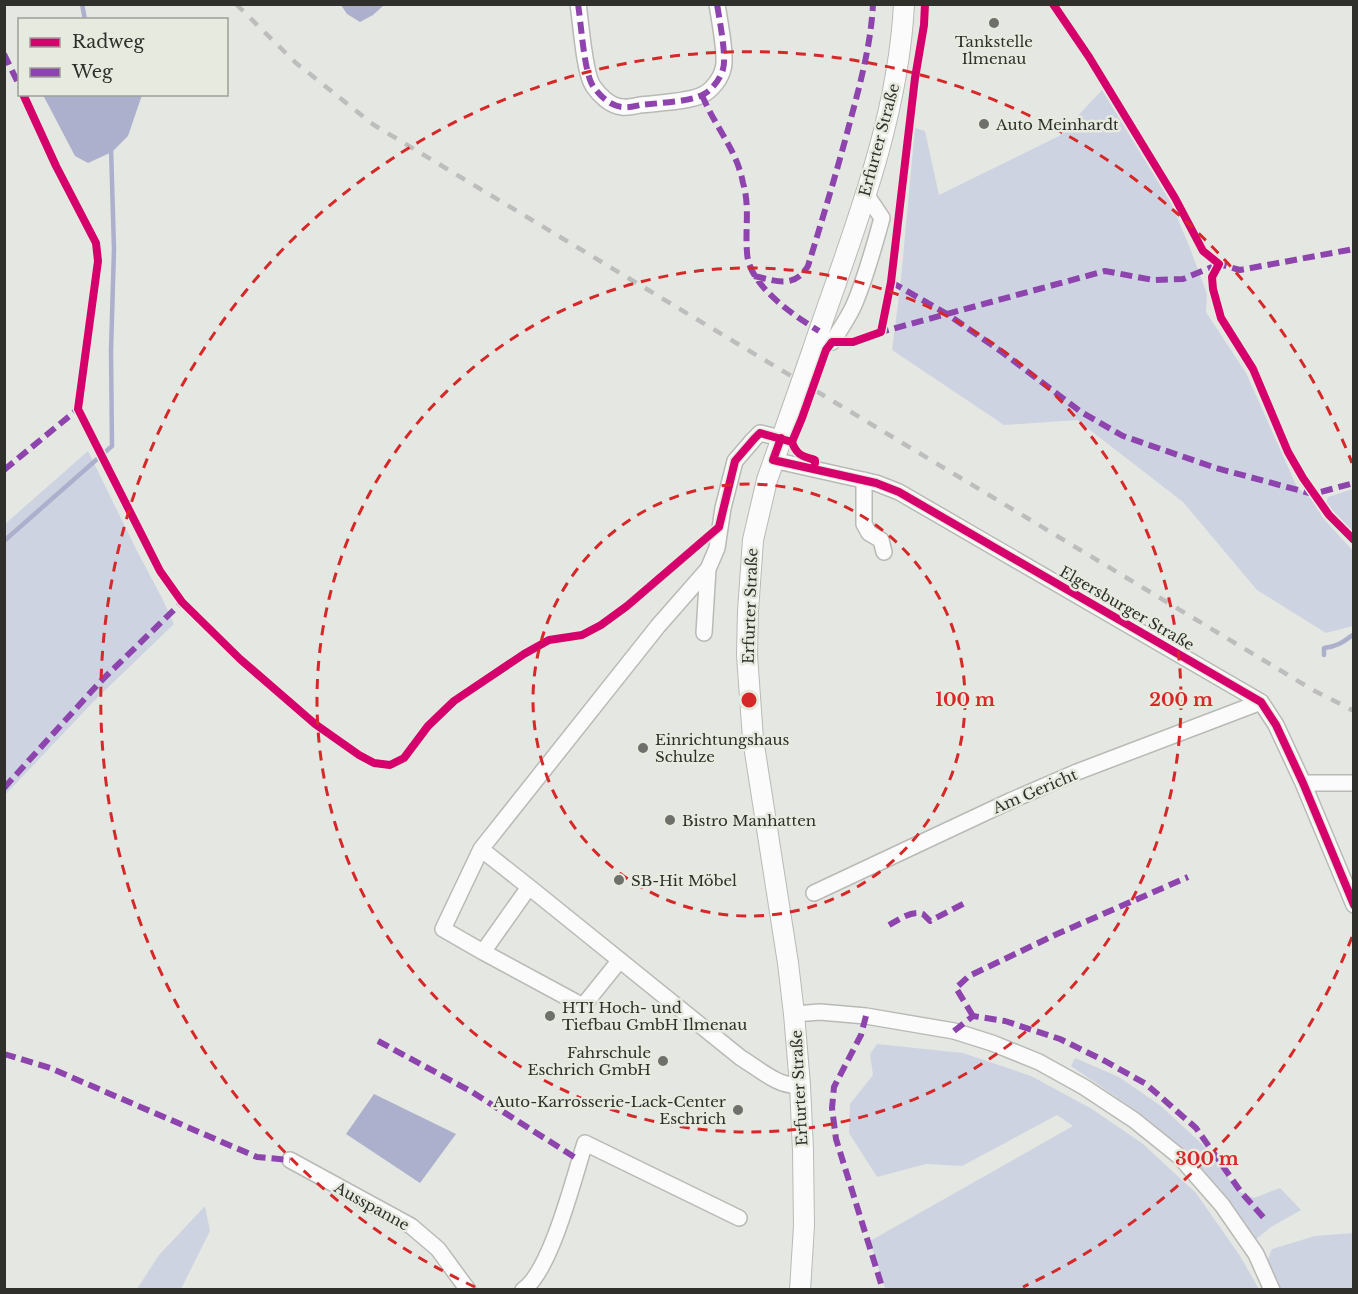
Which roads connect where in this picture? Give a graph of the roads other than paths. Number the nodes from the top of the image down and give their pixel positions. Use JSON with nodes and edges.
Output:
{"nodes":[{"id":1,"x":578,"y":4,"type":"edge"},
{"id":2,"x":717,"y":4,"type":"edge"},
{"id":3,"x":904,"y":4,"type":"edge"},
{"id":4,"x":781,"y":438,"type":"junction"},
{"id":5,"x":773,"y":460,"type":"junction"},
{"id":6,"x":864,"y":480,"type":"junction"},
{"id":7,"x":884,"y":552,"type":"dead end"},
{"id":8,"x":708,"y":569,"type":"junction"},
{"id":9,"x":704,"y":633,"type":"dead end"},
{"id":10,"x":1261,"y":702,"type":"junction"},
{"id":11,"x":1304,"y":783,"type":"junction"},
{"id":12,"x":1353,"y":783,"type":"edge"},
{"id":13,"x":481,"y":849,"type":"junction"},
{"id":14,"x":529,"y":887,"type":"junction"},
{"id":15,"x":814,"y":893,"type":"dead end"},
{"id":16,"x":1353,"y":905,"type":"edge"},
{"id":17,"x":483,"y":952,"type":"junction"},
{"id":18,"x":620,"y":960,"type":"junction"},
{"id":19,"x":794,"y":1014,"type":"junction"},
{"id":20,"x":800,"y":1085,"type":"junction"},
{"id":21,"x":290,"y":1160,"type":"dead end"},
{"id":22,"x":739,"y":1218,"type":"dead end"},
{"id":23,"x":468,"y":1290,"type":"edge"},
{"id":24,"x":523,"y":1290,"type":"edge"},
{"id":25,"x":800,"y":1290,"type":"edge"},
{"id":26,"x":1272,"y":1290,"type":"edge"}],
"edges":[{"from":1,"to":2,"type":"street"},
{"from":3,"to":4,"type":"main road","name":"Erfurter Straße","bridge":true},
{"from":4,"to":5,"type":"main road","name":"Erfurter Straße"},
{"from":4,"to":8,"type":"street"},
{"from":5,"to":6,"type":"street","name":"Elgersburger Straße"},
{"from":5,"to":19,"type":"main road","name":"Erfurter Straße"},
{"from":6,"to":7,"type":"street"},
{"from":6,"to":10,"type":"street","name":"Elgersburger Straße"},
{"from":8,"to":9,"type":"street"},
{"from":8,"to":13,"type":"street"},
{"from":10,"to":11,"type":"street","name":"Elgersburger Straße"},
{"from":10,"to":15,"type":"street","name":"Am Gericht"},
{"from":11,"to":12,"type":"street"},
{"from":11,"to":16,"type":"street","name":"Elgersburger Straße"},
{"from":13,"to":14,"type":"street"},
{"from":13,"to":17,"type":"street"},
{"from":14,"to":17,"type":"street"},
{"from":14,"to":18,"type":"street"},
{"from":17,"to":18,"type":"street"},
{"from":18,"to":20,"type":"street"},
{"from":19,"to":20,"type":"main road","name":"Erfurter Straße"},
{"from":19,"to":26,"type":"street"},
{"from":20,"to":25,"type":"main road","name":"Erfurter Straße"},
{"from":21,"to":23,"type":"street","name":"Ausspanne"},
{"from":22,"to":24,"type":"street"}]}
